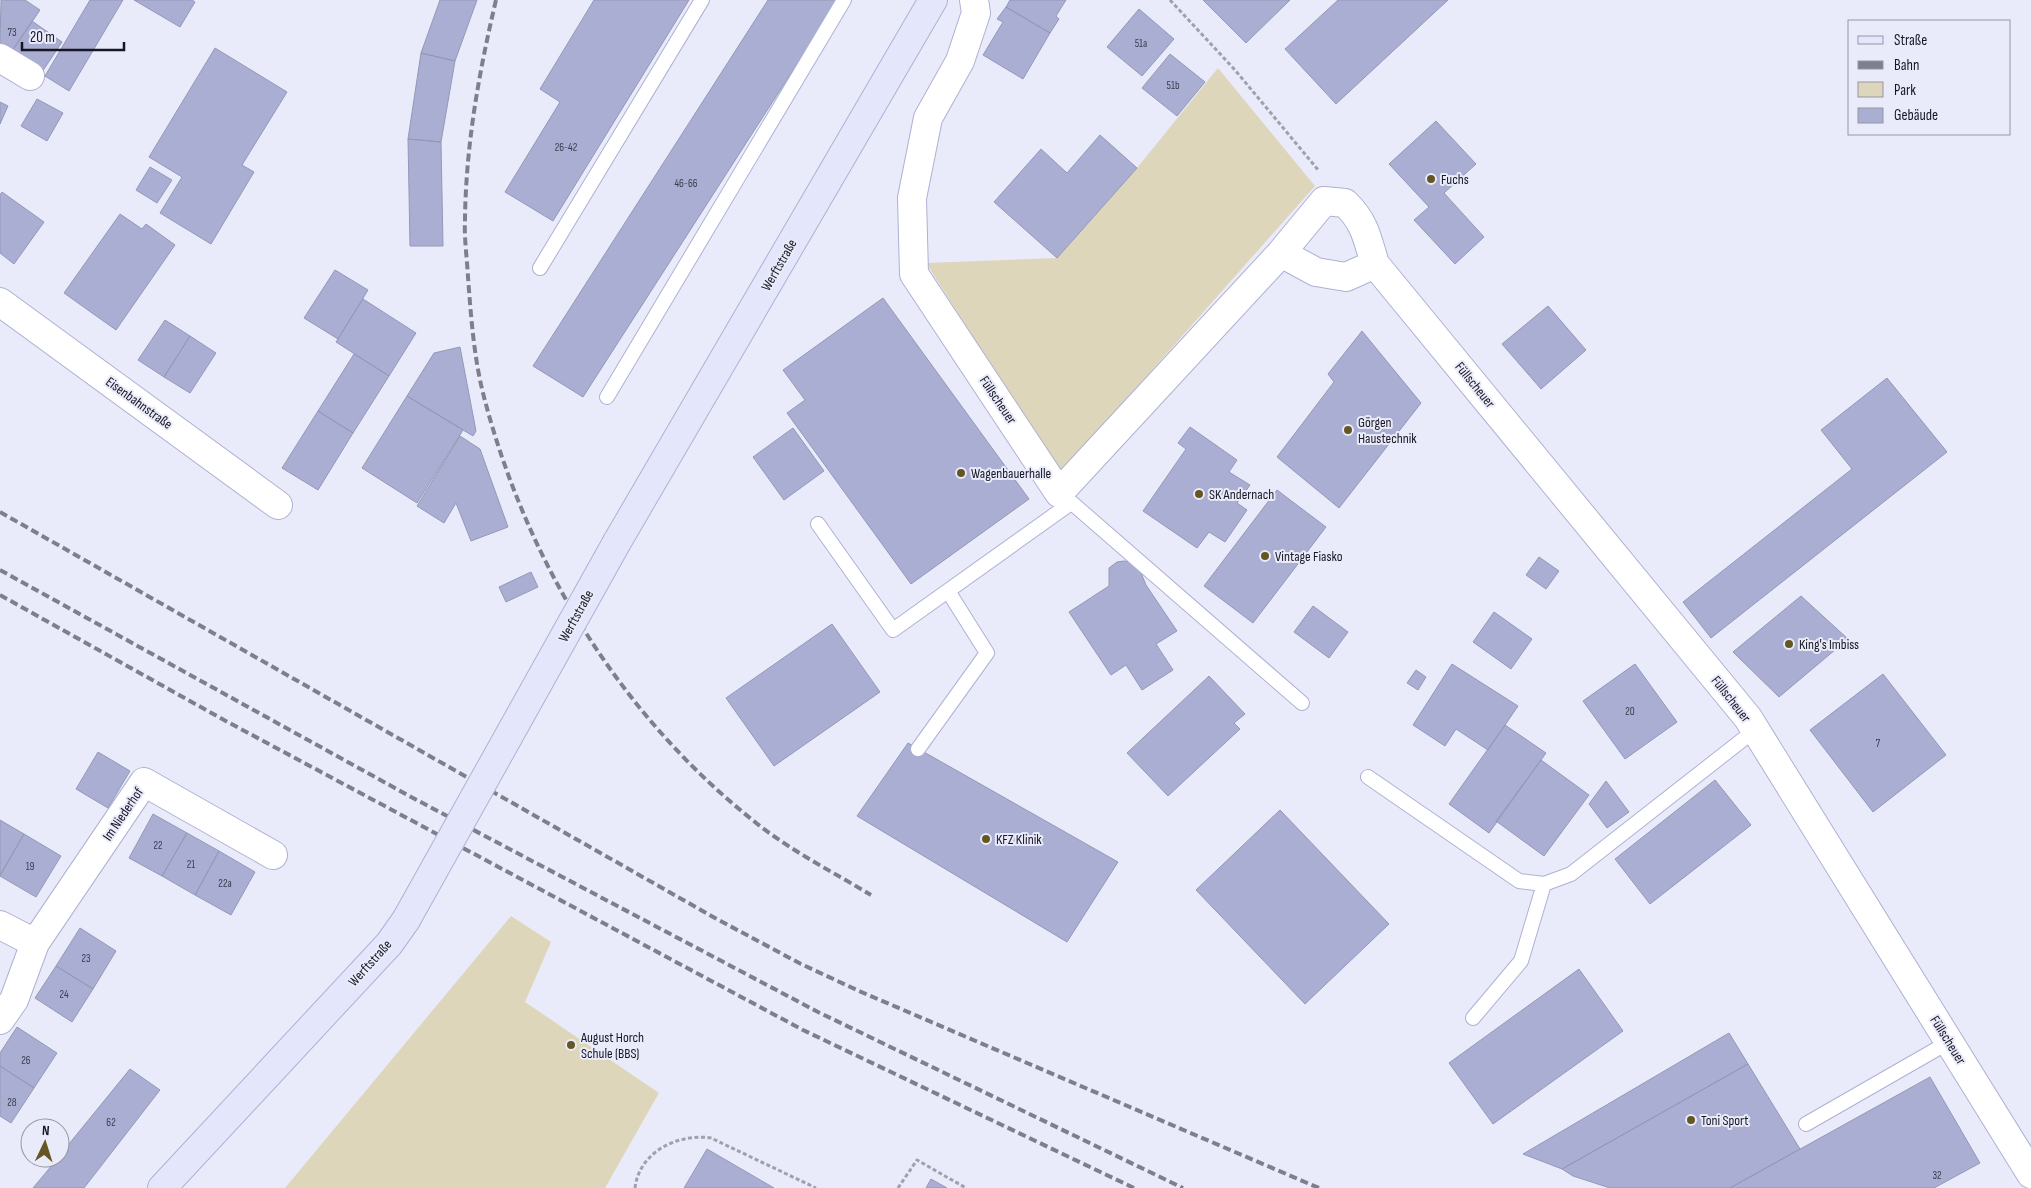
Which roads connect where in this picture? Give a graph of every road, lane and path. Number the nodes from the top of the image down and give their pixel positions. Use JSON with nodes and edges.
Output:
{"nodes":[{"id":1,"x":702,"y":0,"type":"edge"},
{"id":2,"x":844,"y":0,"type":"edge"},
{"id":3,"x":933,"y":0,"type":"edge"},
{"id":4,"x":974,"y":0,"type":"edge"},
{"id":5,"x":1170,"y":0,"type":"edge"},
{"id":6,"x":0,"y":58,"type":"edge"},
{"id":7,"x":30,"y":76,"type":"dead end"},
{"id":8,"x":1345,"y":202,"type":"junction"},
{"id":9,"x":1281,"y":253,"type":"junction"},
{"id":10,"x":1375,"y":264,"type":"junction"},
{"id":11,"x":540,"y":268,"type":"dead end"},
{"id":12,"x":0,"y":302,"type":"edge"},
{"id":13,"x":607,"y":397,"type":"dead end"},
{"id":14,"x":1065,"y":498,"type":"junction"},
{"id":15,"x":278,"y":504,"type":"dead end"},
{"id":16,"x":818,"y":524,"type":"dead end"},
{"id":17,"x":948,"y":591,"type":"junction"},
{"id":18,"x":1302,"y":703,"type":"dead end"},
{"id":19,"x":1755,"y":730,"type":"junction"},
{"id":20,"x":918,"y":749,"type":"dead end"},
{"id":21,"x":1368,"y":777,"type":"dead end"},
{"id":22,"x":272,"y":855,"type":"dead end"},
{"id":23,"x":1544,"y":884,"type":"junction"},
{"id":24,"x":0,"y":925,"type":"edge"},
{"id":25,"x":35,"y":943,"type":"junction"},
{"id":26,"x":1473,"y":1018,"type":"dead end"},
{"id":27,"x":0,"y":1020,"type":"edge"},
{"id":28,"x":1949,"y":1042,"type":"junction"},
{"id":29,"x":1806,"y":1124,"type":"dead end"},
{"id":30,"x":2031,"y":1174,"type":"edge"},
{"id":31,"x":162,"y":1188,"type":"edge"},
{"id":32,"x":635,"y":1188,"type":"edge"},
{"id":33,"x":816,"y":1188,"type":"edge"},
{"id":34,"x":898,"y":1188,"type":"edge"},
{"id":35,"x":966,"y":1188,"type":"edge"}],
"edges":[{"from":1,"to":11,"type":"lane"},
{"from":2,"to":13,"type":"lane"},
{"from":3,"to":31,"type":"street","name":"Werftstraße","bridge":true},
{"from":4,"to":14,"type":"street","name":"Füllscheuer"},
{"from":5,"to":8,"type":"path"},
{"from":6,"to":7,"type":"street"},
{"from":8,"to":9,"type":"street"},
{"from":8,"to":10,"type":"street","name":"Füllscheuer"},
{"from":9,"to":10,"type":"street"},
{"from":9,"to":14,"type":"street"},
{"from":10,"to":19,"type":"street","name":"Füllscheuer"},
{"from":12,"to":15,"type":"street","name":"Eisenbahnstraße"},
{"from":14,"to":17,"type":"lane"},
{"from":14,"to":18,"type":"lane"},
{"from":16,"to":17,"type":"lane"},
{"from":17,"to":20,"type":"lane"},
{"from":19,"to":23,"type":"lane"},
{"from":19,"to":28,"type":"street","name":"Füllscheuer"},
{"from":21,"to":23,"type":"lane"},
{"from":22,"to":25,"type":"street","name":"Im Niederhof"},
{"from":23,"to":26,"type":"lane"},
{"from":24,"to":25,"type":"street"},
{"from":25,"to":27,"type":"street","name":"Im Niederhof"},
{"from":28,"to":29,"type":"lane"},
{"from":28,"to":30,"type":"street","name":"Füllscheuer"},
{"from":32,"to":33,"type":"path"},
{"from":34,"to":35,"type":"path"}]}
